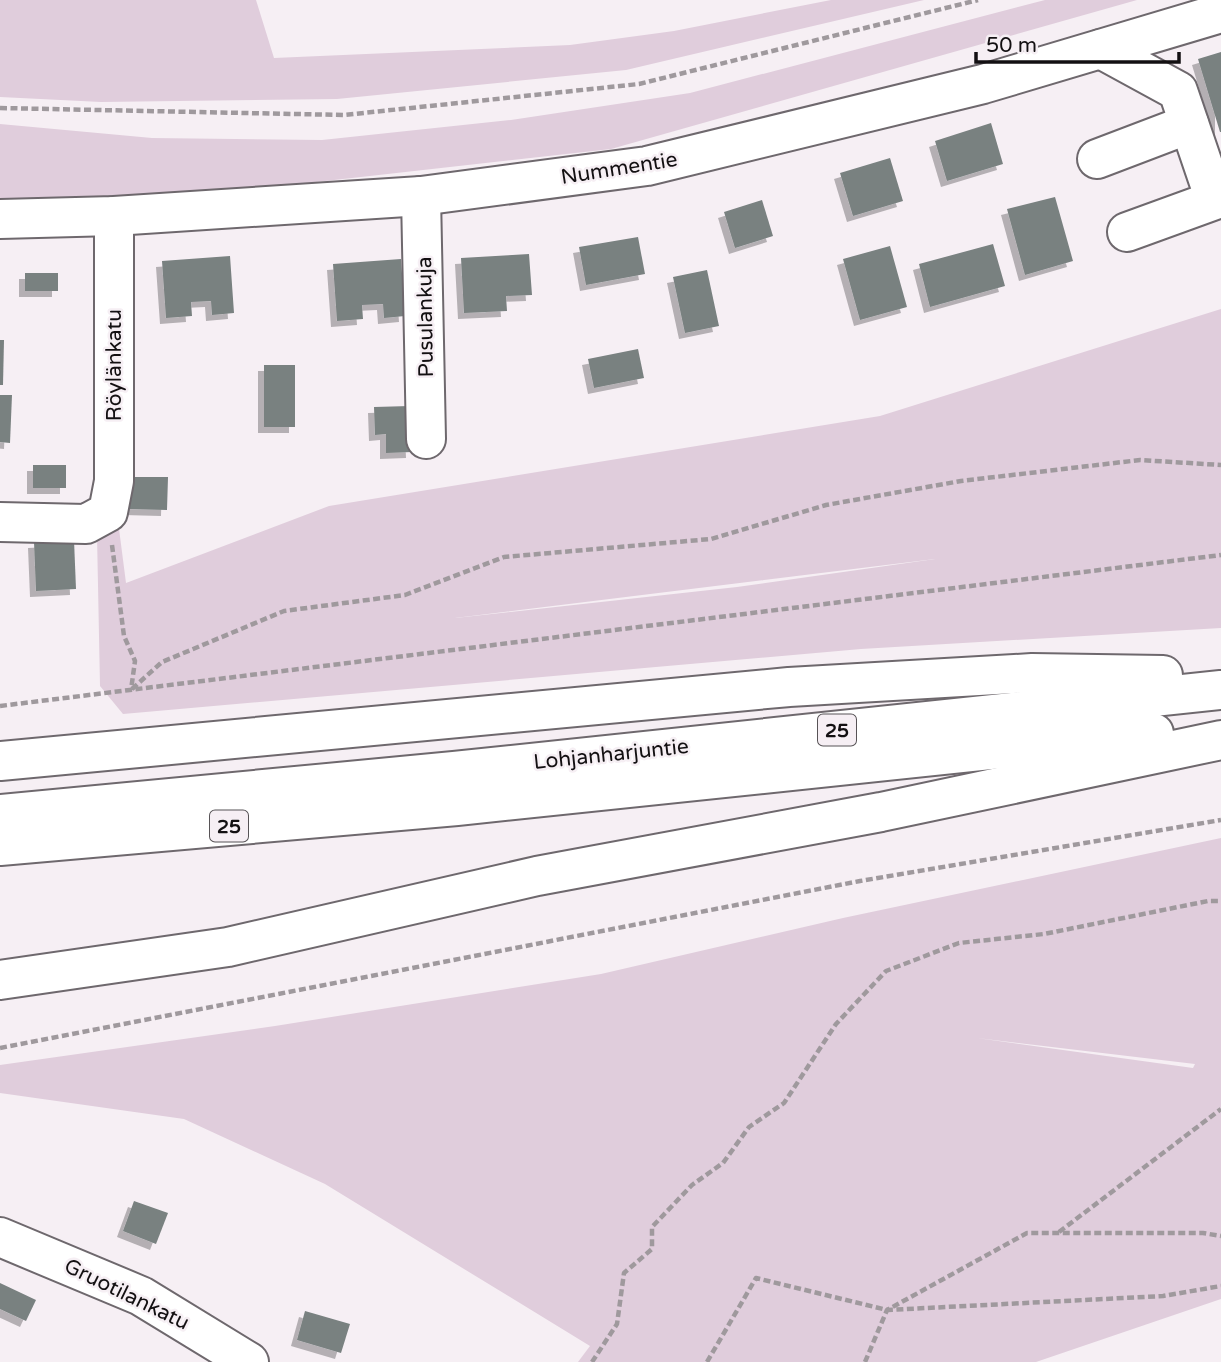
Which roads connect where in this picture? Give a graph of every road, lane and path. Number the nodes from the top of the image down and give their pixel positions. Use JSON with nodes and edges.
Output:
{"nodes":[{"id":1,"x":978,"y":0,"type":"edge"},
{"id":2,"x":1221,"y":13,"type":"edge"},
{"id":3,"x":1101,"y":48,"type":"junction"},
{"id":4,"x":0,"y":108,"type":"edge"},
{"id":5,"x":1189,"y":124,"type":"junction"},
{"id":6,"x":1097,"y":159,"type":"dead end"},
{"id":7,"x":421,"y":196,"type":"junction"},
{"id":8,"x":114,"y":216,"type":"junction"},
{"id":9,"x":0,"y":219,"type":"edge"},
{"id":10,"x":1128,"y":232,"type":"dead end"},
{"id":11,"x":426,"y":439,"type":"dead end"},
{"id":12,"x":1221,"y":466,"type":"edge"},
{"id":13,"x":108,"y":512,"type":"junction"},
{"id":14,"x":0,"y":522,"type":"edge"},
{"id":15,"x":1221,"y":555,"type":"edge"},
{"id":16,"x":1221,"y":676,"type":"edge"},
{"id":17,"x":131,"y":690,"type":"junction"},
{"id":18,"x":1221,"y":690,"type":"edge"},
{"id":19,"x":0,"y":706,"type":"edge"},
{"id":20,"x":1221,"y":726,"type":"edge"},
{"id":21,"x":1221,"y":740,"type":"edge"},
{"id":22,"x":0,"y":761,"type":"edge"},
{"id":23,"x":0,"y":814,"type":"edge"},
{"id":24,"x":1221,"y":820,"type":"edge"},
{"id":25,"x":0,"y":846,"type":"edge"},
{"id":26,"x":1221,"y":901,"type":"edge"},
{"id":27,"x":0,"y":980,"type":"edge"},
{"id":28,"x":0,"y":1048,"type":"edge"},
{"id":29,"x":1221,"y":1109,"type":"edge"},
{"id":30,"x":1058,"y":1233,"type":"junction"},
{"id":31,"x":1221,"y":1236,"type":"edge"},
{"id":32,"x":0,"y":1237,"type":"edge"},
{"id":33,"x":1221,"y":1286,"type":"edge"},
{"id":34,"x":887,"y":1310,"type":"junction"},
{"id":35,"x":249,"y":1362,"type":"edge"},
{"id":36,"x":592,"y":1362,"type":"edge"},
{"id":37,"x":707,"y":1362,"type":"edge"},
{"id":38,"x":865,"y":1362,"type":"edge"}],
"edges":[{"from":1,"to":4,"type":"path"},
{"from":2,"to":3,"type":"main road","name":"Nummentie"},
{"from":3,"to":5,"type":"main road"},
{"from":3,"to":7,"type":"main road","name":"Nummentie"},
{"from":5,"to":6,"type":"main road"},
{"from":5,"to":10,"type":"main road"},
{"from":7,"to":8,"type":"main road","name":"Nummentie"},
{"from":7,"to":11,"type":"main road","name":"Pusulankuja"},
{"from":8,"to":9,"type":"main road","name":"Nummentie"},
{"from":8,"to":13,"type":"main road","name":"Röylänkatu"},
{"from":12,"to":17,"type":"path"},
{"from":13,"to":14,"type":"main road"},
{"from":13,"to":17,"type":"path"},
{"from":15,"to":17,"type":"path"},
{"from":16,"to":22,"type":"main road"},
{"from":17,"to":19,"type":"path"},
{"from":18,"to":23,"type":"main road","name":"Lohjanharjuntie","number":"25"},
{"from":20,"to":25,"type":"main road","name":"Lohjanharjuntie","number":"25"},
{"from":21,"to":27,"type":"main road"},
{"from":24,"to":28,"type":"path"},
{"from":26,"to":36,"type":"path"},
{"from":29,"to":30,"type":"path"},
{"from":30,"to":31,"type":"path"},
{"from":30,"to":34,"type":"path"},
{"from":32,"to":35,"type":"main road","name":"Gruotilankatu"},
{"from":33,"to":34,"type":"path"},
{"from":34,"to":37,"type":"path"},
{"from":34,"to":38,"type":"path"}]}
